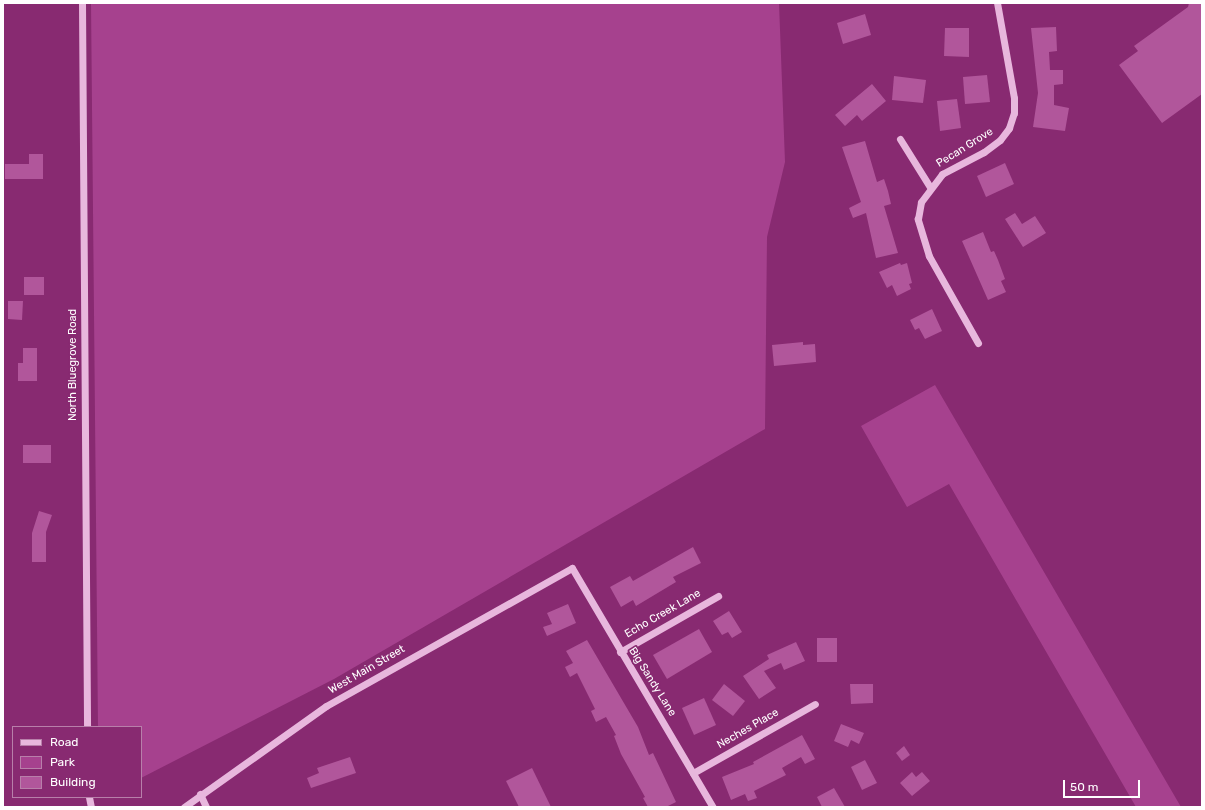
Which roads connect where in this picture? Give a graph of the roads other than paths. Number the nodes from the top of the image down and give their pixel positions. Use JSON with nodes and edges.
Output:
{"nodes":[{"id":1,"x":82,"y":3,"type":"edge"},
{"id":2,"x":997,"y":3,"type":"edge"},
{"id":3,"x":900,"y":139,"type":"dead end"},
{"id":4,"x":930,"y":187,"type":"junction"},
{"id":5,"x":978,"y":344,"type":"dead end"},
{"id":6,"x":572,"y":568,"type":"joint"},
{"id":7,"x":718,"y":596,"type":"dead end"},
{"id":8,"x":620,"y":652,"type":"junction"},
{"id":9,"x":815,"y":704,"type":"dead end"},
{"id":10,"x":87,"y":726,"type":"edge"},
{"id":11,"x":693,"y":773,"type":"junction"},
{"id":12,"x":200,"y":794,"type":"junction"},
{"id":13,"x":184,"y":807,"type":"edge"},
{"id":14,"x":206,"y":807,"type":"edge"},
{"id":15,"x":713,"y":807,"type":"edge"}],
"edges":[{"from":1,"to":10,"type":"street","name":"North Bluegrove Road"},
{"from":2,"to":4,"type":"street","name":"Pecan Grove"},
{"from":3,"to":4,"type":"street"},
{"from":4,"to":5,"type":"street","name":"Pecan Grove"},
{"from":6,"to":8,"type":"street","name":"Big Sandy Lane"},
{"from":6,"to":12,"type":"street","name":"West Main Street"},
{"from":7,"to":8,"type":"street","name":"Echo Creek Lane"},
{"from":8,"to":11,"type":"street","name":"Big Sandy Lane"},
{"from":9,"to":11,"type":"street","name":"Neches Place"},
{"from":11,"to":15,"type":"street","name":"Big Sandy Lane"},
{"from":12,"to":13,"type":"street","name":"West Main Street"},
{"from":12,"to":14,"type":"street"}]}
